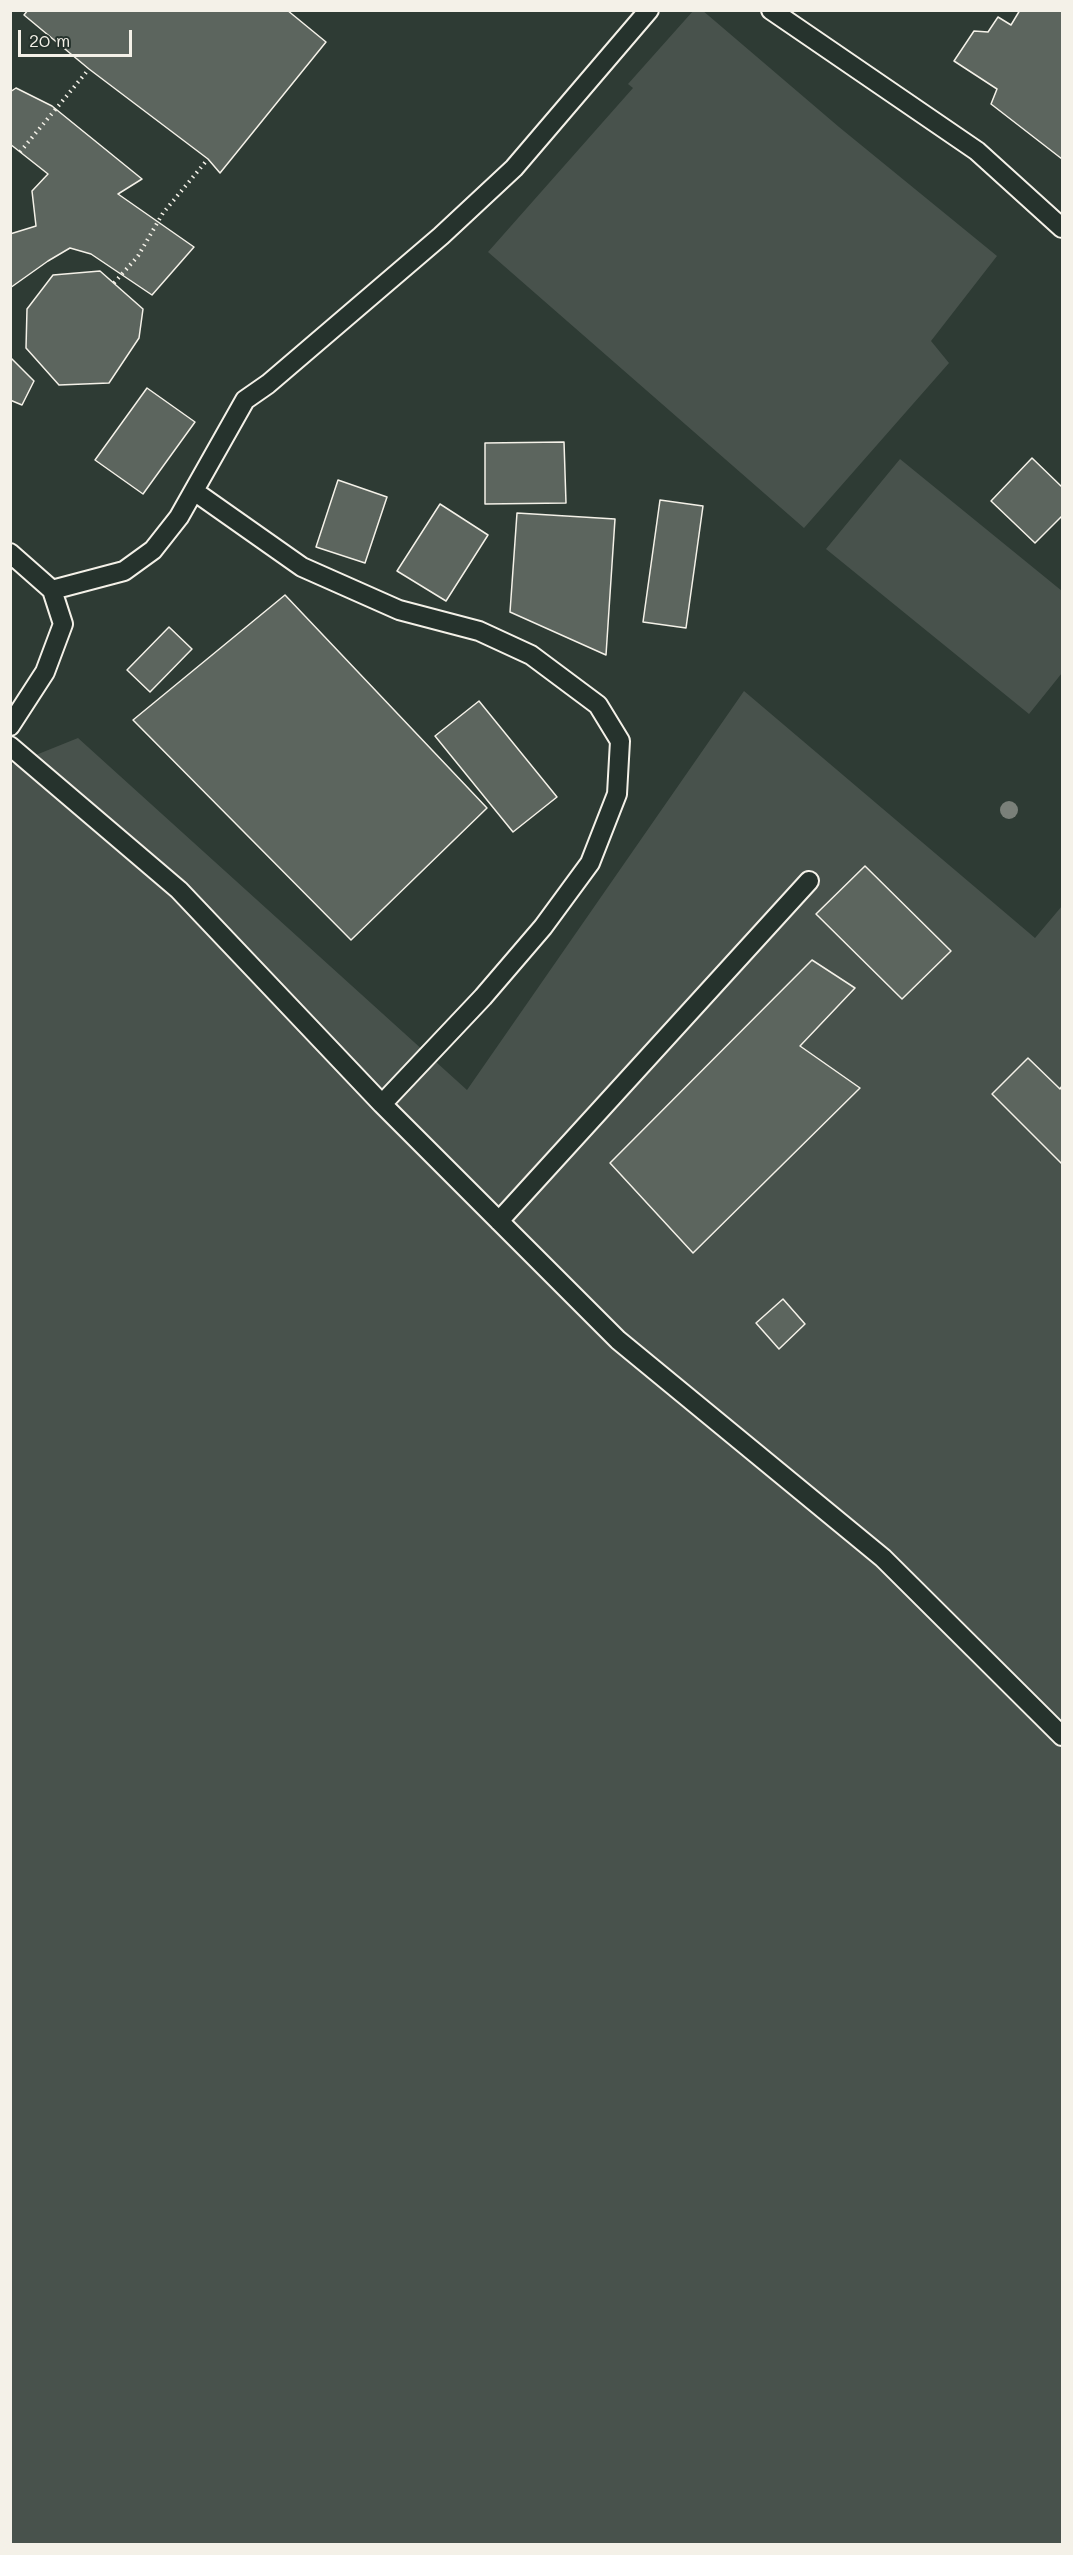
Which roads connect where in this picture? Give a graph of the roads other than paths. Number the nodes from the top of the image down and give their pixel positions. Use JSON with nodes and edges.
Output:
{"nodes":[{"id":1,"x":649,"y":10,"type":"edge"},
{"id":2,"x":771,"y":10,"type":"edge"},
{"id":3,"x":1062,"y":228,"type":"edge"},
{"id":4,"x":194,"y":491,"type":"junction"},
{"id":5,"x":10,"y":553,"type":"edge"},
{"id":6,"x":52,"y":590,"type":"junction"},
{"id":7,"x":10,"y":726,"type":"edge"},
{"id":8,"x":10,"y":746,"type":"edge"},
{"id":9,"x":808,"y":881,"type":"dead end"},
{"id":10,"x":382,"y":1104,"type":"junction"},
{"id":11,"x":499,"y":1221,"type":"junction"},
{"id":12,"x":1062,"y":1737,"type":"edge"}],
"edges":[{"from":1,"to":4,"type":"lane"},
{"from":2,"to":3,"type":"lane"},
{"from":4,"to":6,"type":"lane"},
{"from":4,"to":10,"type":"lane"},
{"from":5,"to":6,"type":"lane"},
{"from":6,"to":7,"type":"lane"},
{"from":8,"to":10,"type":"lane"},
{"from":9,"to":11,"type":"lane"},
{"from":10,"to":11,"type":"lane"},
{"from":11,"to":12,"type":"lane"}]}
